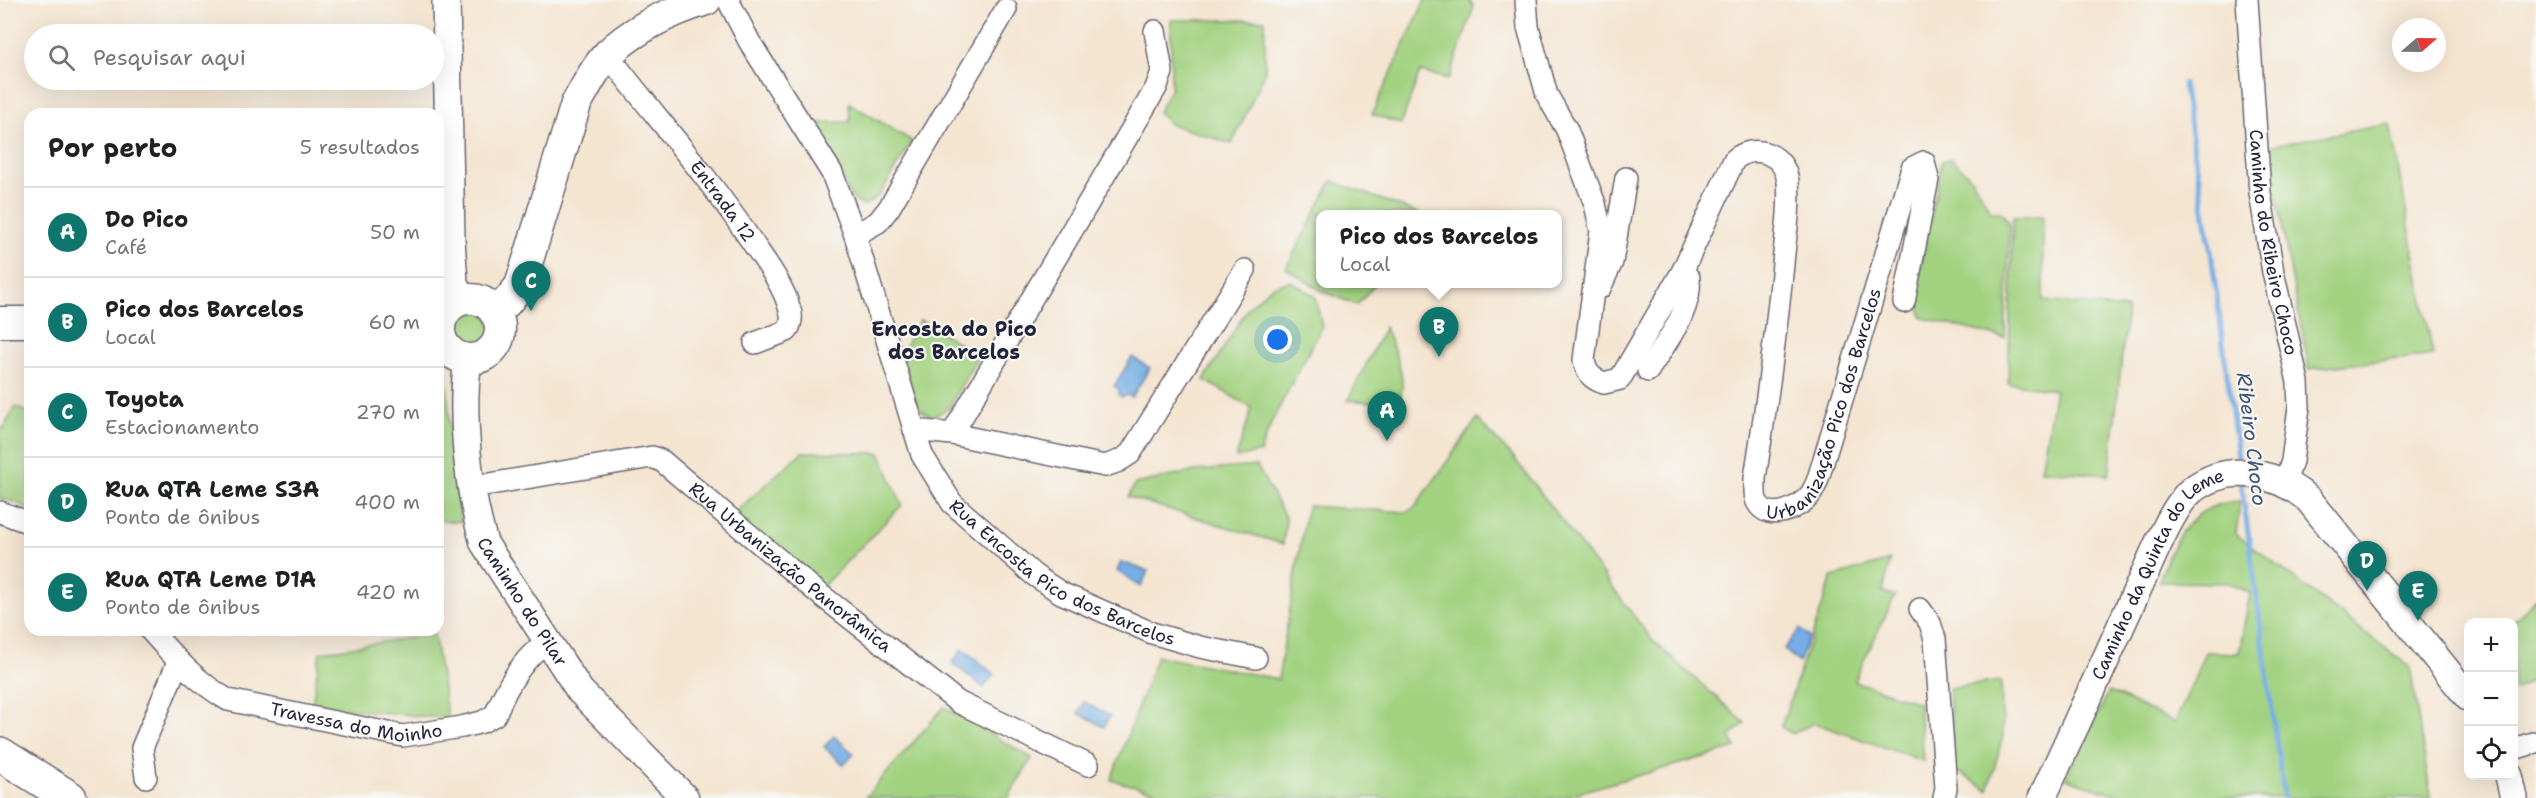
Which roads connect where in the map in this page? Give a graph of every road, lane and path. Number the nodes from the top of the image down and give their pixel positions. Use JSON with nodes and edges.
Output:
{"nodes":[{"id":1,"x":446,"y":0,"type":"edge"},
{"id":2,"x":706,"y":0,"type":"edge"},
{"id":3,"x":728,"y":0,"type":"edge"},
{"id":4,"x":1509,"y":0,"type":"edge"},
{"id":5,"x":1526,"y":0,"type":"edge"},
{"id":6,"x":2247,"y":0,"type":"edge"},
{"id":7,"x":1006,"y":9,"type":"dead end"},
{"id":8,"x":1528,"y":27,"type":"junction"},
{"id":9,"x":1155,"y":31,"type":"dead end"},
{"id":10,"x":608,"y":54,"type":"junction"},
{"id":11,"x":1626,"y":178,"type":"dead end"},
{"id":12,"x":855,"y":235,"type":"junction"},
{"id":13,"x":1245,"y":270,"type":"dead end"},
{"id":14,"x":1682,"y":272,"type":"junction"},
{"id":15,"x":1904,"y":302,"type":"dead end"},
{"id":16,"x":1592,"y":304,"type":"junction"},
{"id":17,"x":494,"y":312,"type":"junction"},
{"id":18,"x":446,"y":315,"type":"edge"},
{"id":19,"x":0,"y":322,"type":"edge"},
{"id":20,"x":24,"y":322,"type":"edge"},
{"id":21,"x":754,"y":343,"type":"dead end"},
{"id":22,"x":444,"y":345,"type":"edge"},
{"id":23,"x":468,"y":359,"type":"junction"},
{"id":24,"x":1648,"y":371,"type":"dead end"},
{"id":25,"x":914,"y":430,"type":"junction"},
{"id":26,"x":952,"y":434,"type":"junction"},
{"id":27,"x":2285,"y":483,"type":"junction"},
{"id":28,"x":472,"y":487,"type":"junction"},
{"id":29,"x":0,"y":512,"type":"edge"},
{"id":30,"x":24,"y":520,"type":"edge"},
{"id":31,"x":1920,"y":609,"type":"dead end"},
{"id":32,"x":155,"y":636,"type":"edge"},
{"id":33,"x":547,"y":642,"type":"junction"},
{"id":34,"x":1256,"y":658,"type":"dead end"},
{"id":35,"x":178,"y":662,"type":"junction"},
{"id":36,"x":2464,"y":691,"type":"edge"},
{"id":37,"x":2536,"y":742,"type":"edge"},
{"id":38,"x":2518,"y":748,"type":"edge"},
{"id":39,"x":0,"y":754,"type":"edge"},
{"id":40,"x":1088,"y":765,"type":"dead end"},
{"id":41,"x":146,"y":777,"type":"dead end"},
{"id":42,"x":2511,"y":780,"type":"edge"},
{"id":43,"x":0,"y":781,"type":"edge"},
{"id":44,"x":42,"y":798,"type":"edge"},
{"id":45,"x":70,"y":798,"type":"edge"},
{"id":46,"x":685,"y":798,"type":"edge"},
{"id":47,"x":1944,"y":798,"type":"edge"},
{"id":48,"x":2042,"y":798,"type":"edge"},
{"id":49,"x":2514,"y":798,"type":"edge"}],
"edges":[{"from":1,"to":18,"type":"street"},
{"from":2,"to":10,"type":"main road"},
{"from":3,"to":12,"type":"street","name":"Rua Encosta Pico dos Barcelos"},
{"from":4,"to":8,"type":"street","name":"Urbanização Pico dos Barcelos"},
{"from":5,"to":8,"type":"street","name":"Urbanização Pico dos Barcelos"},
{"from":6,"to":27,"type":"street","name":"Caminho do Ribeiro Choco"},
{"from":7,"to":12,"type":"street"},
{"from":8,"to":16,"type":"street","name":"Urbanização Pico dos Barcelos"},
{"from":9,"to":26,"type":"street"},
{"from":10,"to":17,"type":"main road"},
{"from":10,"to":21,"type":"street","name":"Entrada 12"},
{"from":11,"to":16,"type":"street","name":"Urbanização Pico dos Barcelos"},
{"from":12,"to":25,"type":"street","name":"Rua Encosta Pico dos Barcelos"},
{"from":13,"to":26,"type":"street"},
{"from":14,"to":15,"type":"street","name":"Urbanização Pico dos Barcelos"},
{"from":14,"to":16,"type":"street","name":"Urbanização Pico dos Barcelos"},
{"from":14,"to":24,"type":"street"},
{"from":17,"to":18,"type":"main road"},
{"from":17,"to":23,"type":"main road"},
{"from":19,"to":20,"type":"main road"},
{"from":22,"to":23,"type":"main road"},
{"from":23,"to":28,"type":"street","name":"Caminho do Pilar"},
{"from":25,"to":26,"type":"street"},
{"from":25,"to":34,"type":"street","name":"Rua Encosta Pico dos Barcelos"},
{"from":27,"to":36,"type":"street","name":"Caminho da Quinta do Leme"},
{"from":27,"to":48,"type":"street","name":"Caminho da Quinta do Leme"},
{"from":28,"to":33,"type":"street","name":"Caminho do Pilar"},
{"from":28,"to":40,"type":"street","name":"Rua Urbanização Panorâmica"},
{"from":29,"to":30,"type":"street"},
{"from":31,"to":47,"type":"street"},
{"from":32,"to":35,"type":"street","name":"Travessa do Moinho"},
{"from":33,"to":35,"type":"street","name":"Travessa do Moinho"},
{"from":33,"to":46,"type":"street","name":"Caminho do Pilar"},
{"from":35,"to":41,"type":"street"},
{"from":37,"to":38,"type":"street"},
{"from":39,"to":45,"type":"highway"},
{"from":42,"to":49,"type":"street"},
{"from":43,"to":44,"type":"highway"}]}
